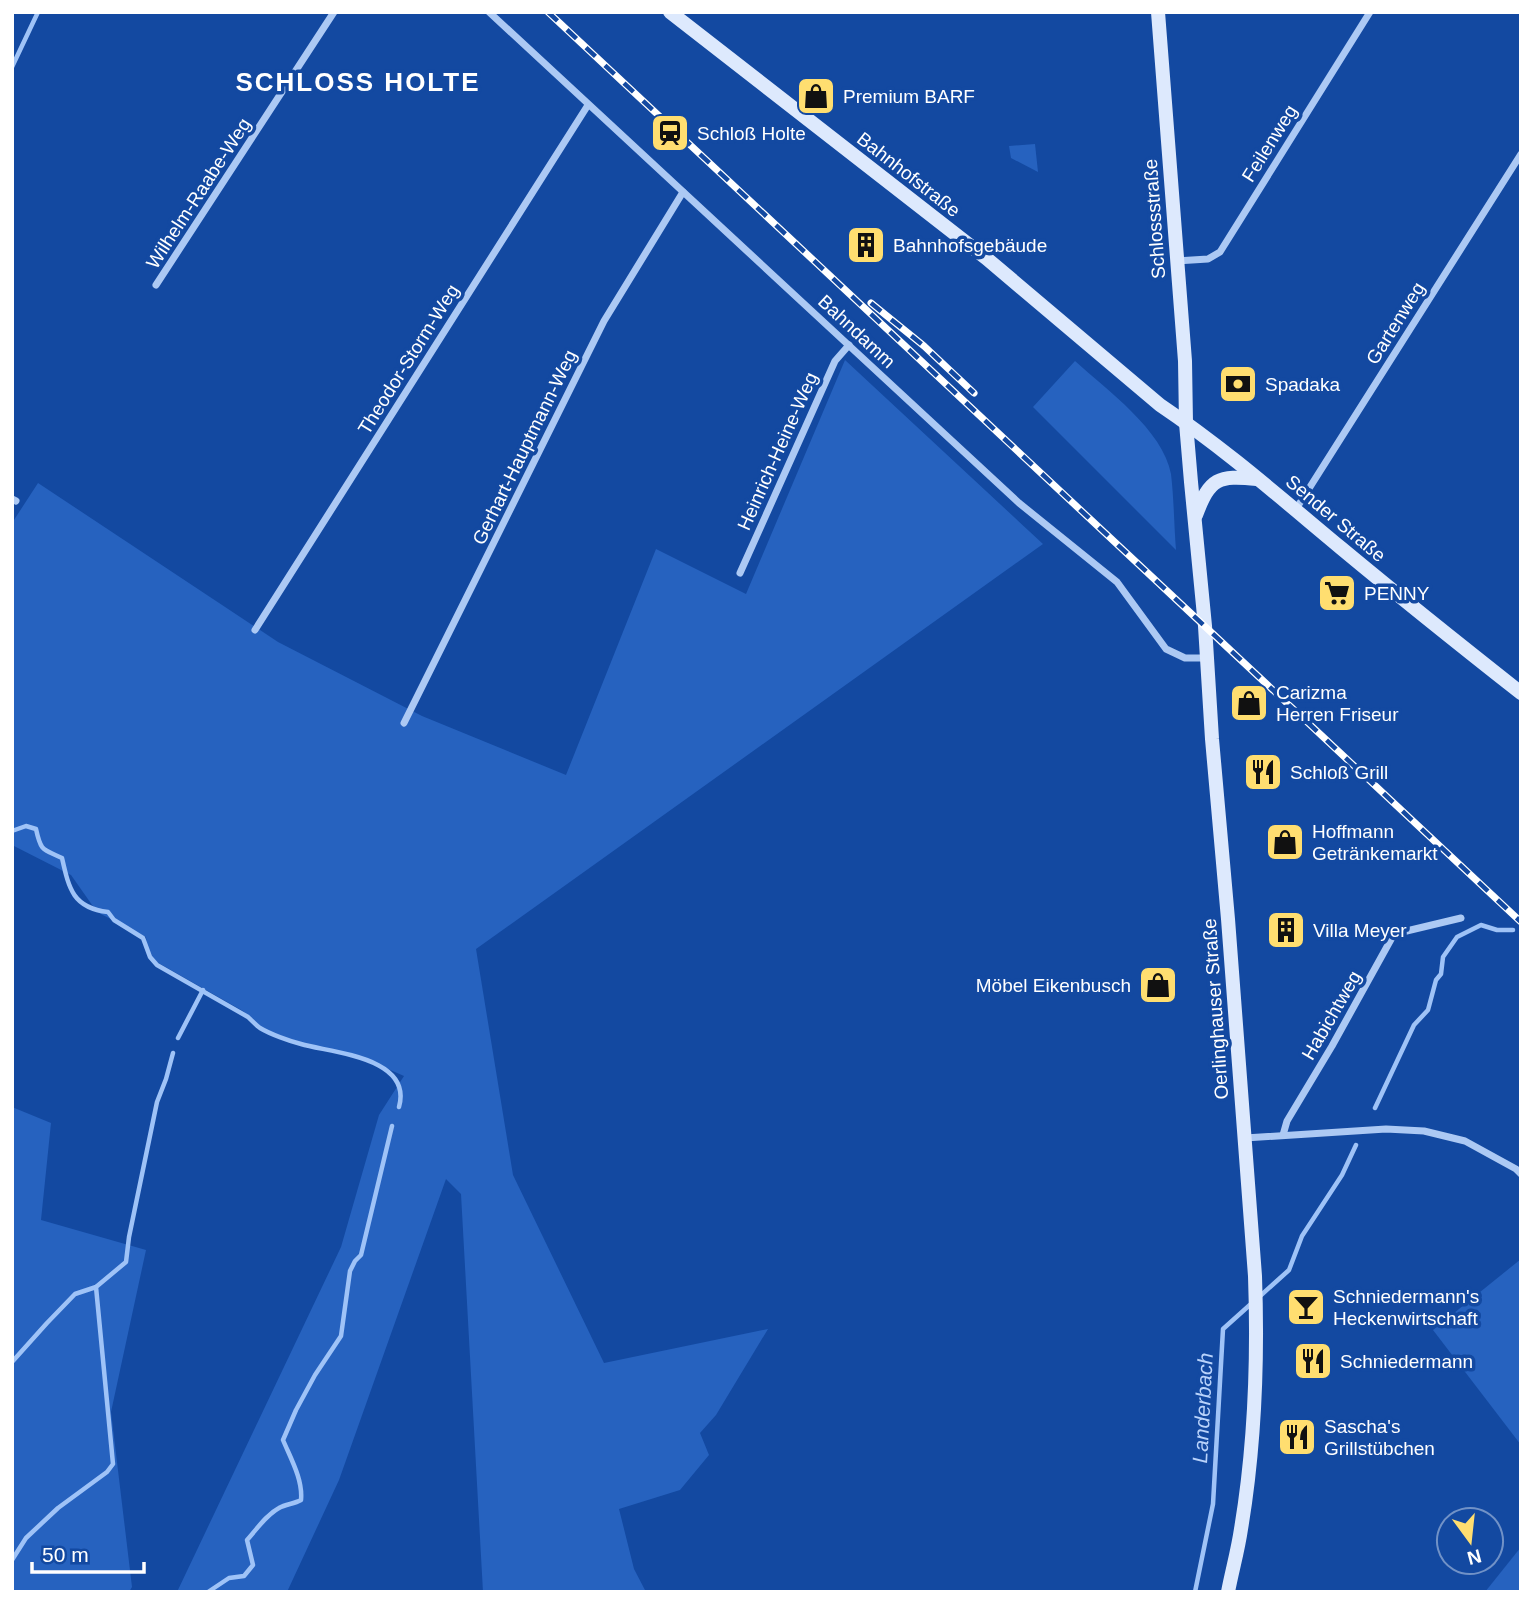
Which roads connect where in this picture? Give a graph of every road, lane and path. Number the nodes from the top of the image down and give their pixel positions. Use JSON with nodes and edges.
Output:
{"nodes":[{"id":1,"x":334,"y":12,"type":"edge"},
{"id":2,"x":489,"y":12,"type":"edge"},
{"id":3,"x":670,"y":12,"type":"edge"},
{"id":4,"x":1158,"y":12,"type":"edge"},
{"id":5,"x":1370,"y":12,"type":"edge"},
{"id":6,"x":588,"y":105,"type":"junction"},
{"id":7,"x":1521,"y":154,"type":"edge"},
{"id":8,"x":683,"y":192,"type":"junction"},
{"id":9,"x":1177,"y":261,"type":"junction"},
{"id":10,"x":156,"y":285,"type":"dead end"},
{"id":11,"x":849,"y":345,"type":"junction"},
{"id":12,"x":1186,"y":423,"type":"junction"},
{"id":13,"x":1258,"y":479,"type":"junction"},
{"id":14,"x":1296,"y":509,"type":"junction"},
{"id":15,"x":1195,"y":519,"type":"junction"},
{"id":16,"x":740,"y":573,"type":"dead end"},
{"id":17,"x":255,"y":630,"type":"dead end"},
{"id":18,"x":1206,"y":658,"type":"junction"},
{"id":19,"x":1521,"y":693,"type":"edge"},
{"id":20,"x":404,"y":723,"type":"dead end"},
{"id":21,"x":1461,"y":918,"type":"dead end"},
{"id":22,"x":1283,"y":1135,"type":"junction"},
{"id":23,"x":1244,"y":1138,"type":"junction"},
{"id":24,"x":1521,"y":1174,"type":"edge"},
{"id":25,"x":1228,"y":1592,"type":"edge"}],
"edges":[{"from":1,"to":10,"type":"street","name":"Wilhelm-Raabe-Weg"},
{"from":2,"to":6,"type":"street","name":"Bahndamm"},
{"from":3,"to":12,"type":"main road","name":"Bahnhofstraße"},
{"from":4,"to":9,"type":"main road","name":"Schlossstraße"},
{"from":5,"to":9,"type":"street","name":"Feilenweg"},
{"from":6,"to":8,"type":"street","name":"Bahndamm"},
{"from":6,"to":17,"type":"street","name":"Theodor-Storm-Weg"},
{"from":7,"to":14,"type":"street","name":"Gartenweg"},
{"from":8,"to":11,"type":"street","name":"Bahndamm"},
{"from":8,"to":20,"type":"street","name":"Gerhart-Hauptmann-Weg"},
{"from":9,"to":12,"type":"main road","name":"Schlossstraße"},
{"from":11,"to":16,"type":"street","name":"Heinrich-Heine-Weg"},
{"from":11,"to":18,"type":"street","name":"Bahndamm"},
{"from":12,"to":13,"type":"main road","name":"Sender Straße"},
{"from":12,"to":15,"type":"main road","name":"Oerlinghauser Straße"},
{"from":13,"to":14,"type":"main road","name":"Sender Straße"},
{"from":13,"to":15,"type":"main road","name":"Sender Straße"},
{"from":14,"to":19,"type":"main road","name":"Sender Straße"},
{"from":15,"to":18,"type":"main road","name":"Oerlinghauser Straße"},
{"from":18,"to":23,"type":"main road","name":"Oerlinghauser Straße"},
{"from":21,"to":22,"type":"street","name":"Habichtweg"},
{"from":22,"to":23,"type":"street"},
{"from":22,"to":24,"type":"street"},
{"from":23,"to":25,"type":"main road","name":"Oerlinghauser Straße"}]}
